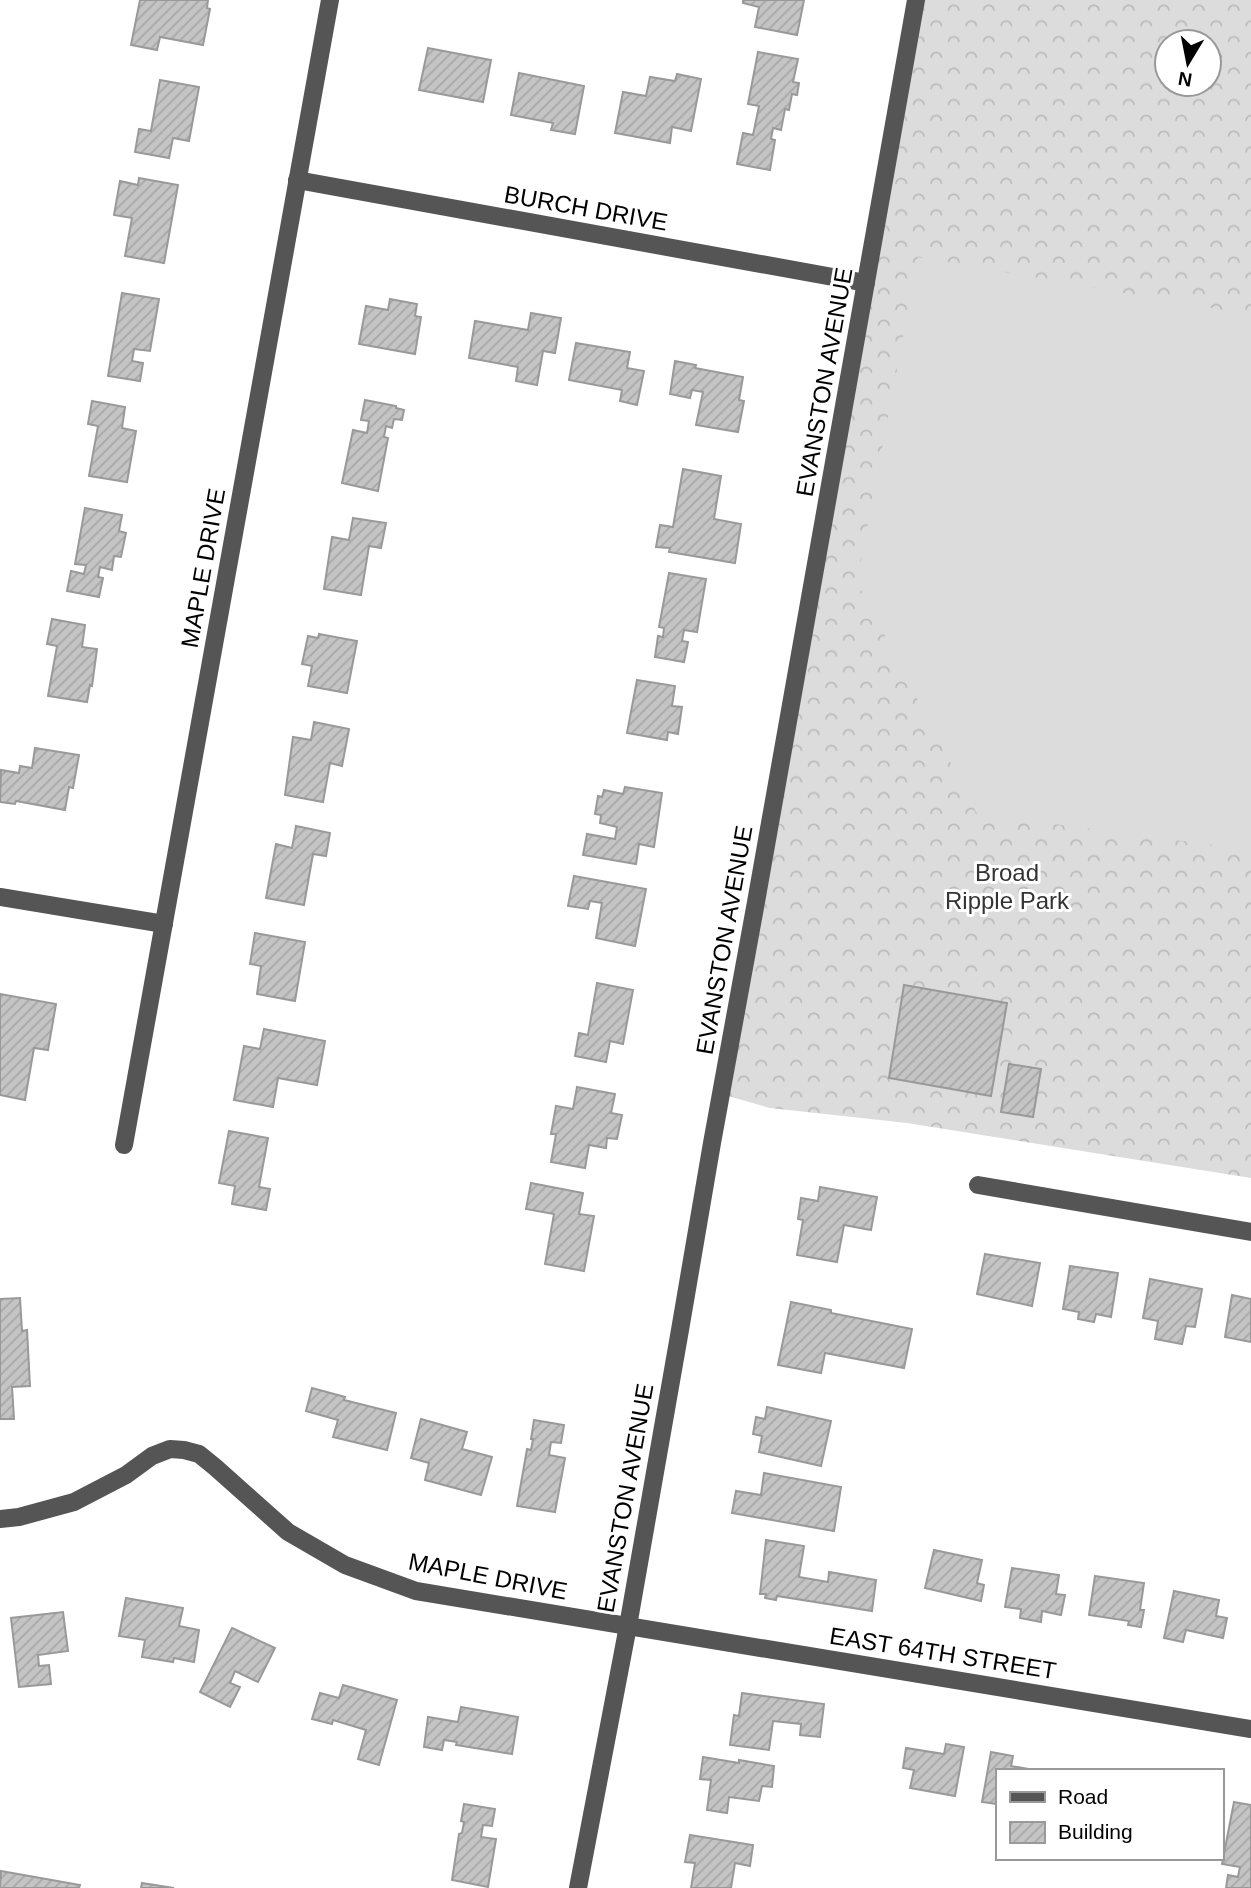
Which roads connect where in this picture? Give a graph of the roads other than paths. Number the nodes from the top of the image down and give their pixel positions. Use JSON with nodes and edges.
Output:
{"nodes":[{"id":1,"x":330,"y":0,"type":"edge"},
{"id":2,"x":916,"y":0,"type":"edge"},
{"id":3,"x":297,"y":180,"type":"junction"},
{"id":4,"x":866,"y":283,"type":"junction"},
{"id":5,"x":0,"y":897,"type":"edge"},
{"id":6,"x":164,"y":924,"type":"junction"},
{"id":7,"x":124,"y":1144,"type":"dead end"},
{"id":8,"x":978,"y":1185,"type":"dead end"},
{"id":9,"x":1251,"y":1232,"type":"edge"},
{"id":10,"x":0,"y":1519,"type":"edge"},
{"id":11,"x":628,"y":1626,"type":"junction"},
{"id":12,"x":1251,"y":1729,"type":"edge"},
{"id":13,"x":578,"y":1888,"type":"edge"}],
"edges":[{"from":1,"to":3,"type":"street","name":"MAPLE DRIVE"},
{"from":2,"to":4,"type":"street","name":"EVANSTON AVENUE"},
{"from":3,"to":4,"type":"street","name":"BURCH DRIVE"},
{"from":3,"to":6,"type":"street","name":"MAPLE DRIVE"},
{"from":4,"to":11,"type":"street","name":"EVANSTON AVENUE"},
{"from":5,"to":6,"type":"street"},
{"from":6,"to":7,"type":"street","name":"MAPLE DRIVE"},
{"from":8,"to":9,"type":"street"},
{"from":10,"to":11,"type":"street","name":"MAPLE DRIVE"},
{"from":11,"to":12,"type":"street","name":"EAST 64TH STREET"},
{"from":11,"to":13,"type":"street","name":"EVANSTON AVENUE"}]}
